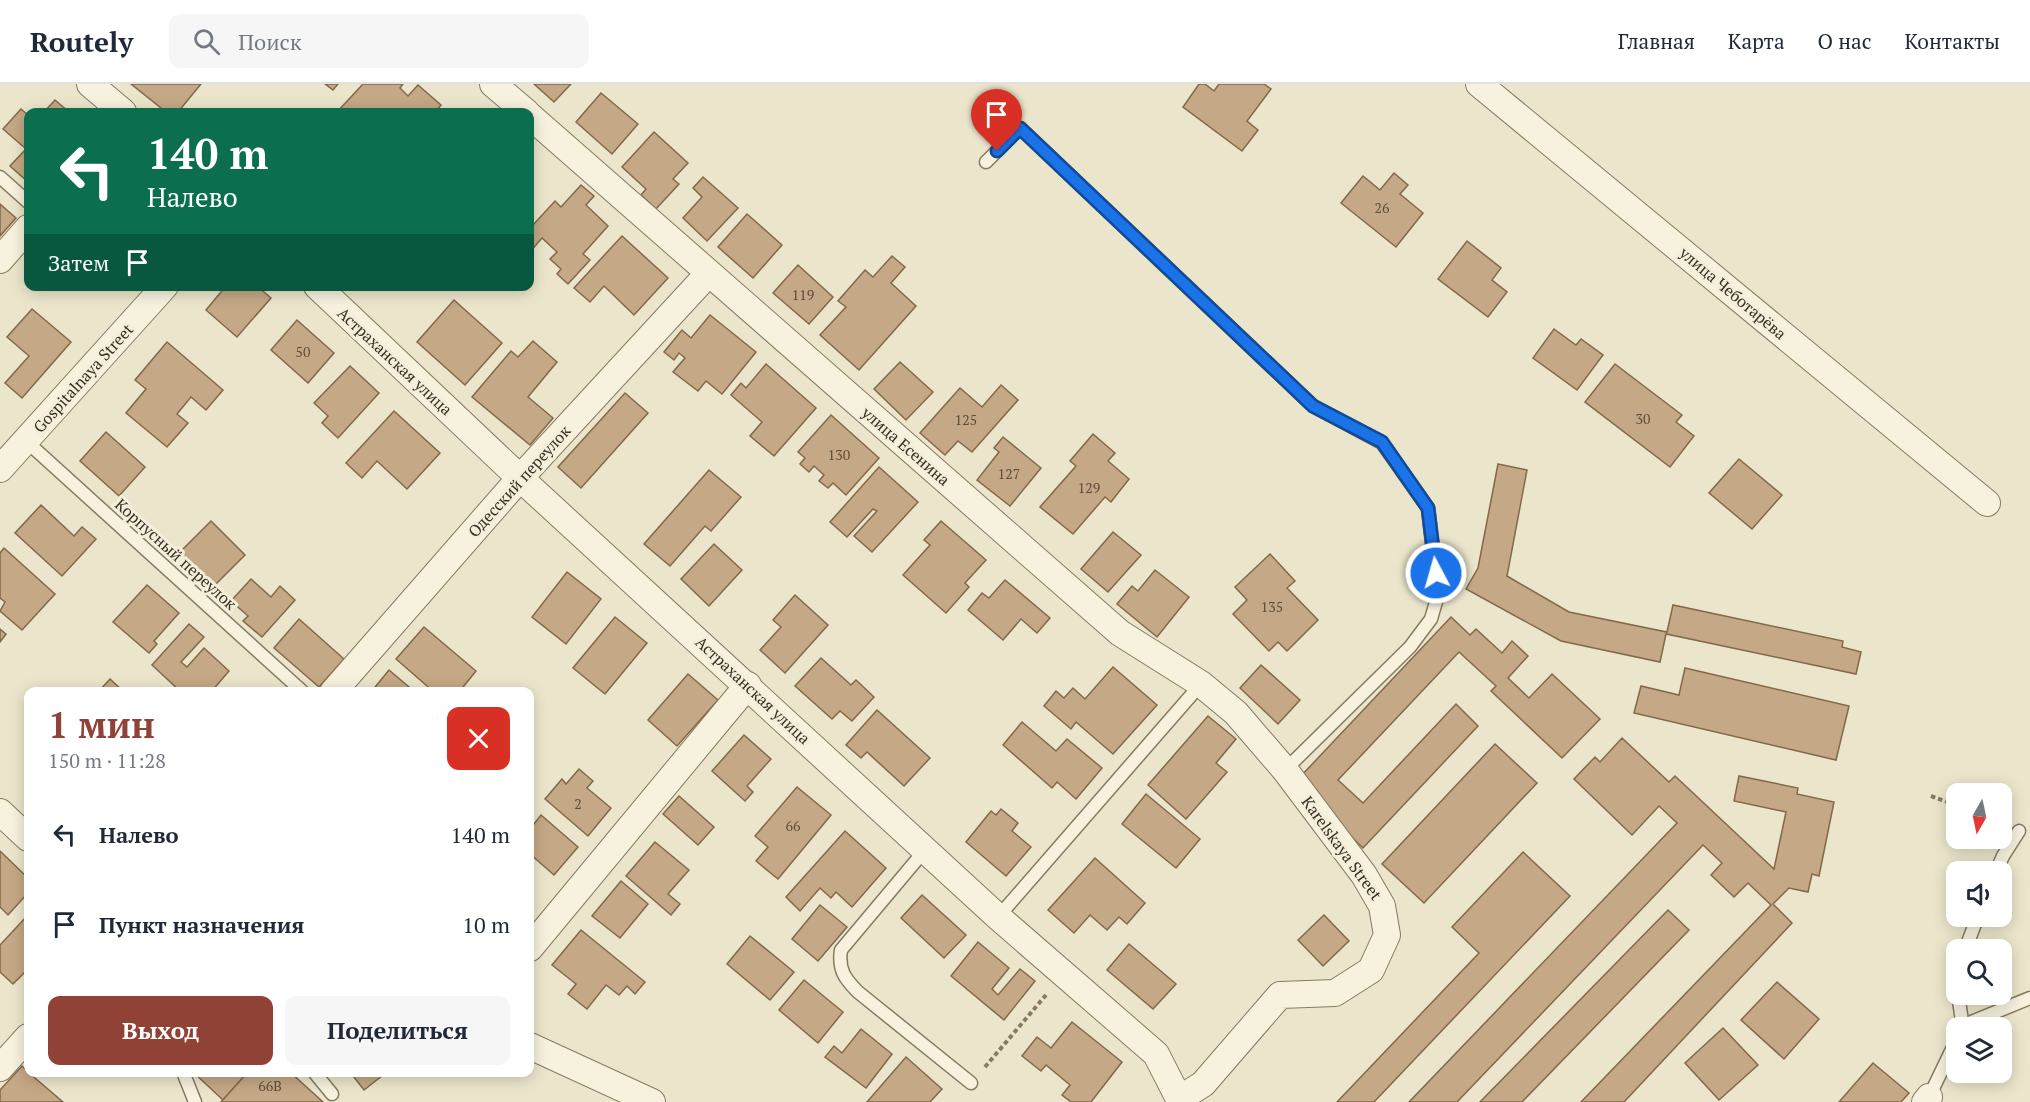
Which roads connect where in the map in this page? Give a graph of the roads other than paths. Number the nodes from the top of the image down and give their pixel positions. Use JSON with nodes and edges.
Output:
{"nodes":[{"id":1,"x":90,"y":84,"type":"edge"},
{"id":2,"x":493,"y":84,"type":"edge"},
{"id":3,"x":1479,"y":84,"type":"edge"},
{"id":4,"x":118,"y":108,"type":"edge"},
{"id":5,"x":521,"y":108,"type":"edge"},
{"id":6,"x":534,"y":120,"type":"edge"},
{"id":7,"x":986,"y":162,"type":"dead end"},
{"id":8,"x":0,"y":177,"type":"edge"},
{"id":9,"x":24,"y":198,"type":"edge"},
{"id":10,"x":24,"y":233,"type":"edge"},
{"id":11,"x":0,"y":260,"type":"edge"},
{"id":12,"x":708,"y":274,"type":"junction"},
{"id":13,"x":161,"y":291,"type":"edge"},
{"id":14,"x":322,"y":291,"type":"edge"},
{"id":15,"x":26,"y":441,"type":"junction"},
{"id":16,"x":0,"y":469,"type":"edge"},
{"id":17,"x":520,"y":478,"type":"junction"},
{"id":18,"x":1987,"y":503,"type":"dead end"},
{"id":19,"x":1201,"y":684,"type":"junction"},
{"id":20,"x":748,"y":685,"type":"junction"},
{"id":21,"x":297,"y":687,"type":"edge"},
{"id":22,"x":337,"y":687,"type":"edge"},
{"id":23,"x":1285,"y":770,"type":"junction"},
{"id":24,"x":0,"y":812,"type":"edge"},
{"id":25,"x":2019,"y":831,"type":"dead end"},
{"id":26,"x":24,"y":834,"type":"edge"},
{"id":27,"x":925,"y":850,"type":"junction"},
{"id":28,"x":2002,"y":861,"type":"edge"},
{"id":29,"x":998,"y":917,"type":"junction"},
{"id":30,"x":534,"y":943,"type":"edge"},
{"id":31,"x":2030,"y":998,"type":"edge"},
{"id":32,"x":1985,"y":1017,"type":"edge"},
{"id":33,"x":24,"y":1041,"type":"edge"},
{"id":34,"x":534,"y":1048,"type":"edge"},
{"id":35,"x":1946,"y":1061,"type":"edge"},
{"id":36,"x":0,"y":1068,"type":"edge"},
{"id":37,"x":185,"y":1077,"type":"edge"},
{"id":38,"x":318,"y":1077,"type":"edge"},
{"id":39,"x":971,"y":1083,"type":"road end"},
{"id":40,"x":332,"y":1094,"type":"dead end"},
{"id":41,"x":1927,"y":1099,"type":"edge"},
{"id":42,"x":1179,"y":1101,"type":"edge"},
{"id":43,"x":195,"y":1102,"type":"edge"},
{"id":44,"x":652,"y":1102,"type":"edge"}],
"edges":[{"from":1,"to":4,"type":"street"},
{"from":2,"to":5,"type":"street"},
{"from":3,"to":18,"type":"street","name":"улица Чеботарёва"},
{"from":6,"to":12,"type":"street","name":"улица Есенина"},
{"from":7,"to":23,"type":"lane"},
{"from":8,"to":9,"type":"lane"},
{"from":10,"to":11,"type":"street"},
{"from":12,"to":17,"type":"street","name":"Одесский переулок"},
{"from":12,"to":19,"type":"street","name":"улица Есенина"},
{"from":13,"to":15,"type":"street","name":"Gospitalnaya Street"},
{"from":14,"to":17,"type":"street","name":"Астраханская улица"},
{"from":15,"to":16,"type":"street","name":"Gospitalnaya Street"},
{"from":15,"to":21,"type":"lane","name":"Корпусный переулок"},
{"from":17,"to":20,"type":"street","name":"Астраханская улица"},
{"from":17,"to":22,"type":"street","name":"Одесский переулок"},
{"from":19,"to":23,"type":"street","name":"улица Есенина"},
{"from":19,"to":29,"type":"lane"},
{"from":20,"to":27,"type":"street","name":"Астраханская улица"},
{"from":20,"to":30,"type":"street"},
{"from":23,"to":42,"type":"street","name":"Karelskaya Street"},
{"from":24,"to":26,"type":"street"},
{"from":25,"to":28,"type":"lane"},
{"from":27,"to":29,"type":"street","name":"Астраханская улица"},
{"from":27,"to":39,"type":"lane"},
{"from":29,"to":42,"type":"street","name":"Астраханская улица"},
{"from":31,"to":32,"type":"lane"},
{"from":33,"to":36,"type":"street"},
{"from":34,"to":44,"type":"street"},
{"from":35,"to":41,"type":"lane"},
{"from":37,"to":43,"type":"lane"},
{"from":38,"to":40,"type":"lane"}]}
